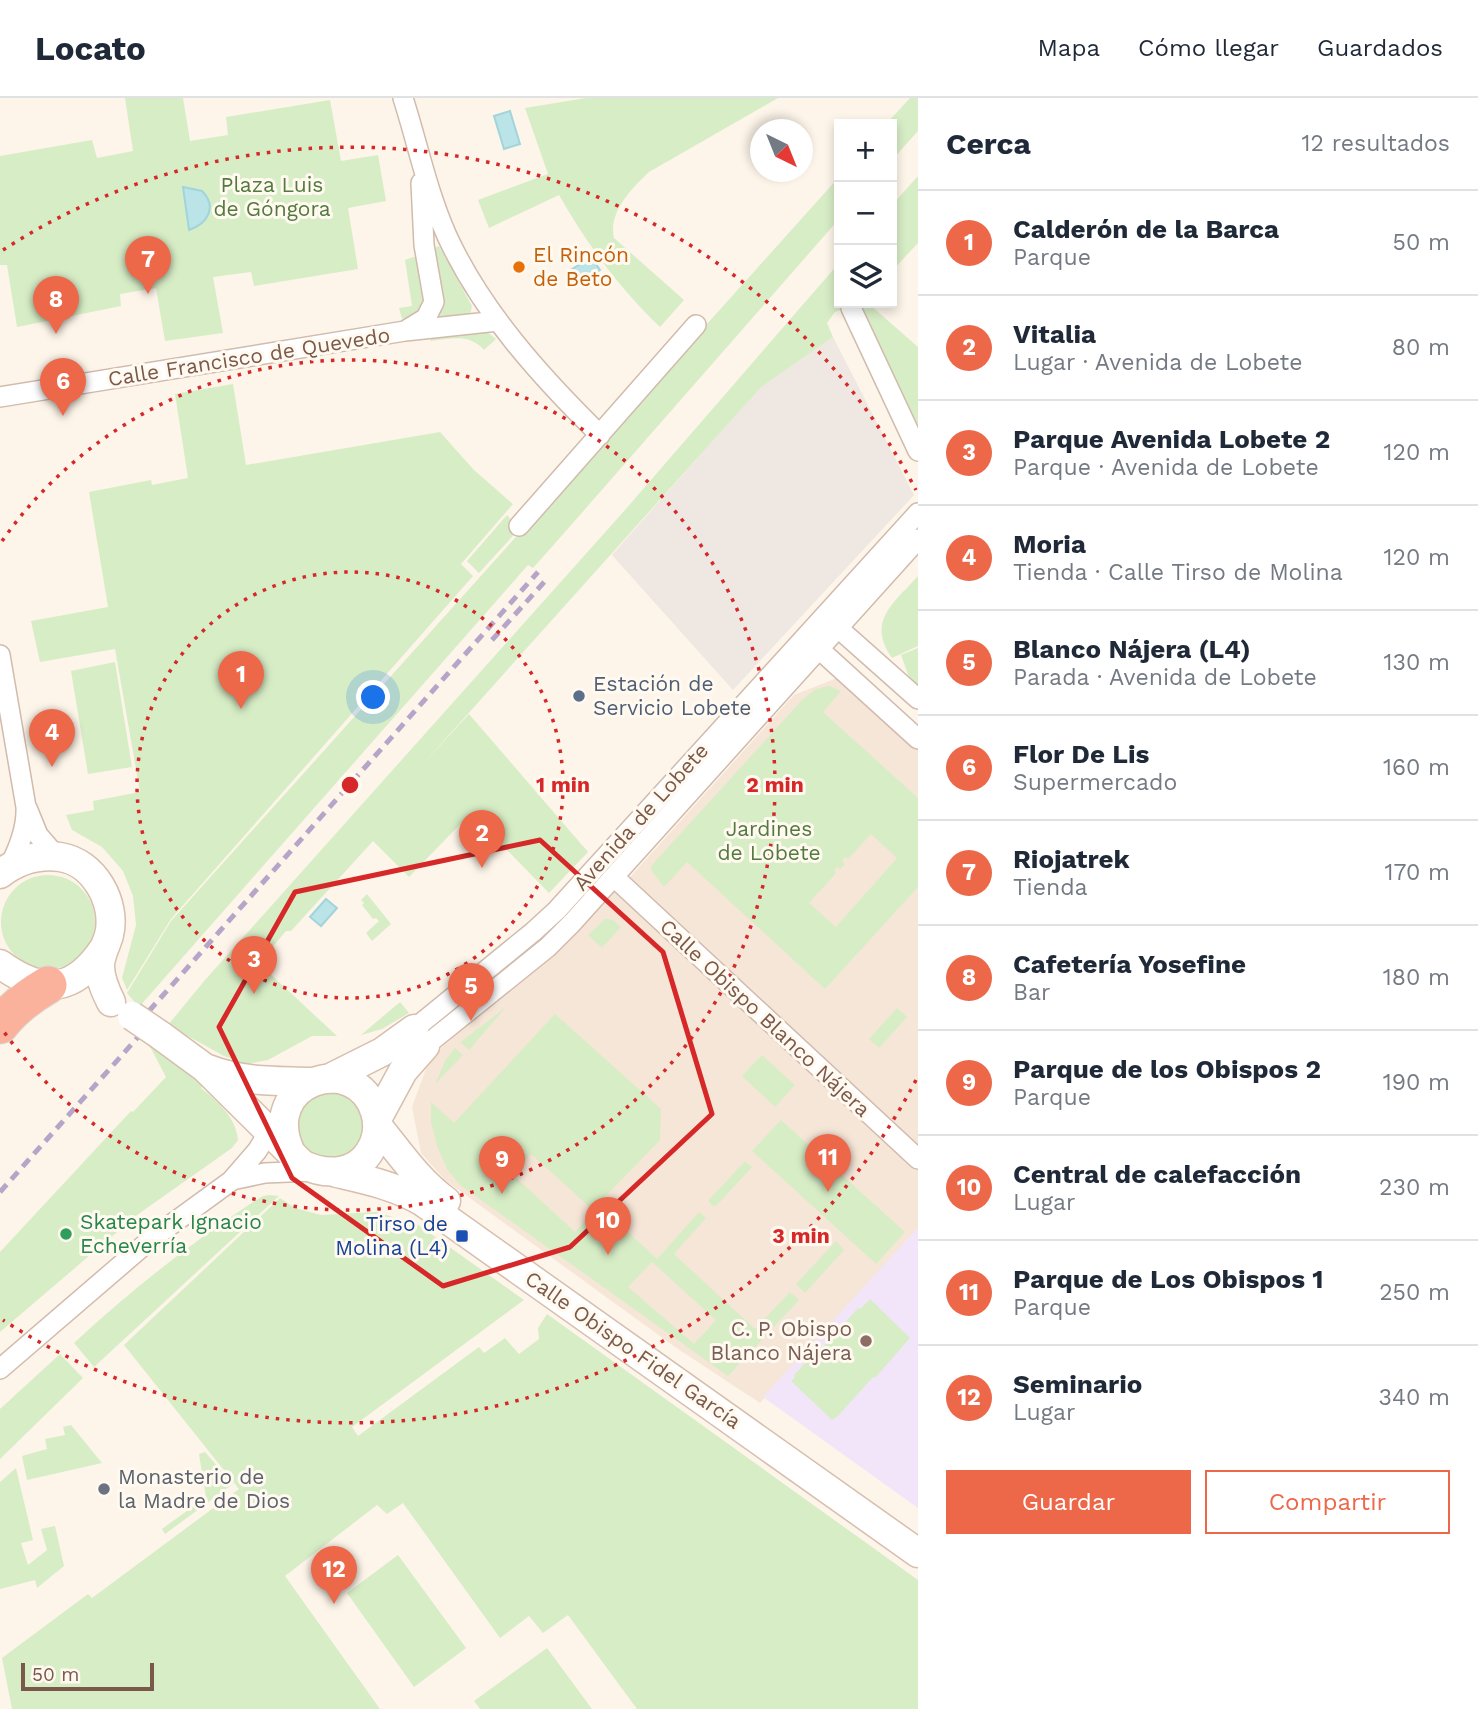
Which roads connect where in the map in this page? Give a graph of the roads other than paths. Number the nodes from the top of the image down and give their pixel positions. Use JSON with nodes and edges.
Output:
{"nodes":[{"id":1,"x":405,"y":101,"type":"edge"},
{"id":2,"x":420,"y":165,"type":"junction"},
{"id":3,"x":851,"y":308,"type":"dead end"},
{"id":4,"x":498,"y":321,"type":"junction"},
{"id":5,"x":696,"y":325,"type":"dead end"},
{"id":6,"x":404,"y":331,"type":"junction"},
{"id":7,"x":0,"y":397,"type":"edge"},
{"id":8,"x":600,"y":435,"type":"junction"},
{"id":9,"x":918,"y":451,"type":"edge"},
{"id":10,"x":918,"y":513,"type":"edge"},
{"id":11,"x":519,"y":526,"type":"dead end"},
{"id":12,"x":918,"y":539,"type":"edge"},
{"id":13,"x":838,"y":627,"type":"junction"},
{"id":14,"x":819,"y":649,"type":"junction"},
{"id":15,"x":0,"y":655,"type":"edge"},
{"id":16,"x":918,"y":699,"type":"edge"},
{"id":17,"x":918,"y":739,"type":"edge"},
{"id":18,"x":26,"y":807,"type":"junction"},
{"id":19,"x":57,"y":857,"type":"junction"},
{"id":20,"x":5,"y":871,"type":"edge"},
{"id":21,"x":614,"y":877,"type":"junction"},
{"id":22,"x":104,"y":948,"type":"junction"},
{"id":23,"x":0,"y":964,"type":"edge"},
{"id":24,"x":57,"y":984,"type":"junction"},
{"id":25,"x":122,"y":1009,"type":"junction"},
{"id":26,"x":0,"y":1025,"type":"edge"},
{"id":27,"x":420,"y":1037,"type":"junction"},
{"id":28,"x":205,"y":1068,"type":"junction"},
{"id":29,"x":320,"y":1080,"type":"junction"},
{"id":30,"x":277,"y":1121,"type":"junction"},
{"id":31,"x":377,"y":1122,"type":"junction"},
{"id":32,"x":918,"y":1159,"type":"edge"},
{"id":33,"x":326,"y":1172,"type":"junction"},
{"id":34,"x":232,"y":1181,"type":"junction"},
{"id":35,"x":0,"y":1369,"type":"edge"},
{"id":36,"x":918,"y":1538,"type":"edge"},
{"id":37,"x":918,"y":1553,"type":"edge"}],
"edges":[{"from":1,"to":2,"type":"street"},
{"from":2,"to":4,"type":"street"},
{"from":2,"to":6,"type":"street"},
{"from":3,"to":9,"type":"street"},
{"from":4,"to":6,"type":"street","name":"Calle Francisco de Quevedo"},
{"from":4,"to":8,"type":"street"},
{"from":5,"to":8,"type":"street"},
{"from":6,"to":7,"type":"street","name":"Calle Francisco de Quevedo"},
{"from":8,"to":11,"type":"street"},
{"from":10,"to":27,"type":"street","name":"Avenida de Lobete"},
{"from":12,"to":13,"type":"street","name":"Avenida de Lobete"},
{"from":13,"to":14,"type":"street","name":"Avenida de Lobete"},
{"from":13,"to":16,"type":"street"},
{"from":14,"to":17,"type":"street"},
{"from":14,"to":21,"type":"street","name":"Avenida de Lobete"},
{"from":15,"to":18,"type":"street"},
{"from":18,"to":19,"type":"street"},
{"from":18,"to":20,"type":"street"},
{"from":19,"to":20,"type":"main road"},
{"from":19,"to":22,"type":"main road"},
{"from":21,"to":27,"type":"street","name":"Avenida de Lobete"},
{"from":21,"to":32,"type":"street","name":"Calle Obispo Blanco Nájera"},
{"from":22,"to":24,"type":"main road"},
{"from":22,"to":25,"type":"main road"},
{"from":23,"to":24,"type":"main road"},
{"from":24,"to":25,"type":"main road"},
{"from":24,"to":26,"type":"highway"},
{"from":25,"to":28,"type":"main road","bridge":true},
{"from":27,"to":29,"type":"main road","name":"Avenida de Lobete"},
{"from":27,"to":31,"type":"main road","name":"Avenida de Lobete"},
{"from":28,"to":29,"type":"main road"},
{"from":28,"to":30,"type":"main road"},
{"from":29,"to":30,"type":"main road"},
{"from":29,"to":31,"type":"main road"},
{"from":30,"to":33,"type":"main road"},
{"from":30,"to":34,"type":"street"},
{"from":31,"to":33,"type":"main road"},
{"from":31,"to":36,"type":"main road","name":"Calle Obispo Fidel García"},
{"from":33,"to":34,"type":"street"},
{"from":33,"to":37,"type":"main road","name":"Calle Obispo Fidel García"},
{"from":34,"to":35,"type":"street"}]}
